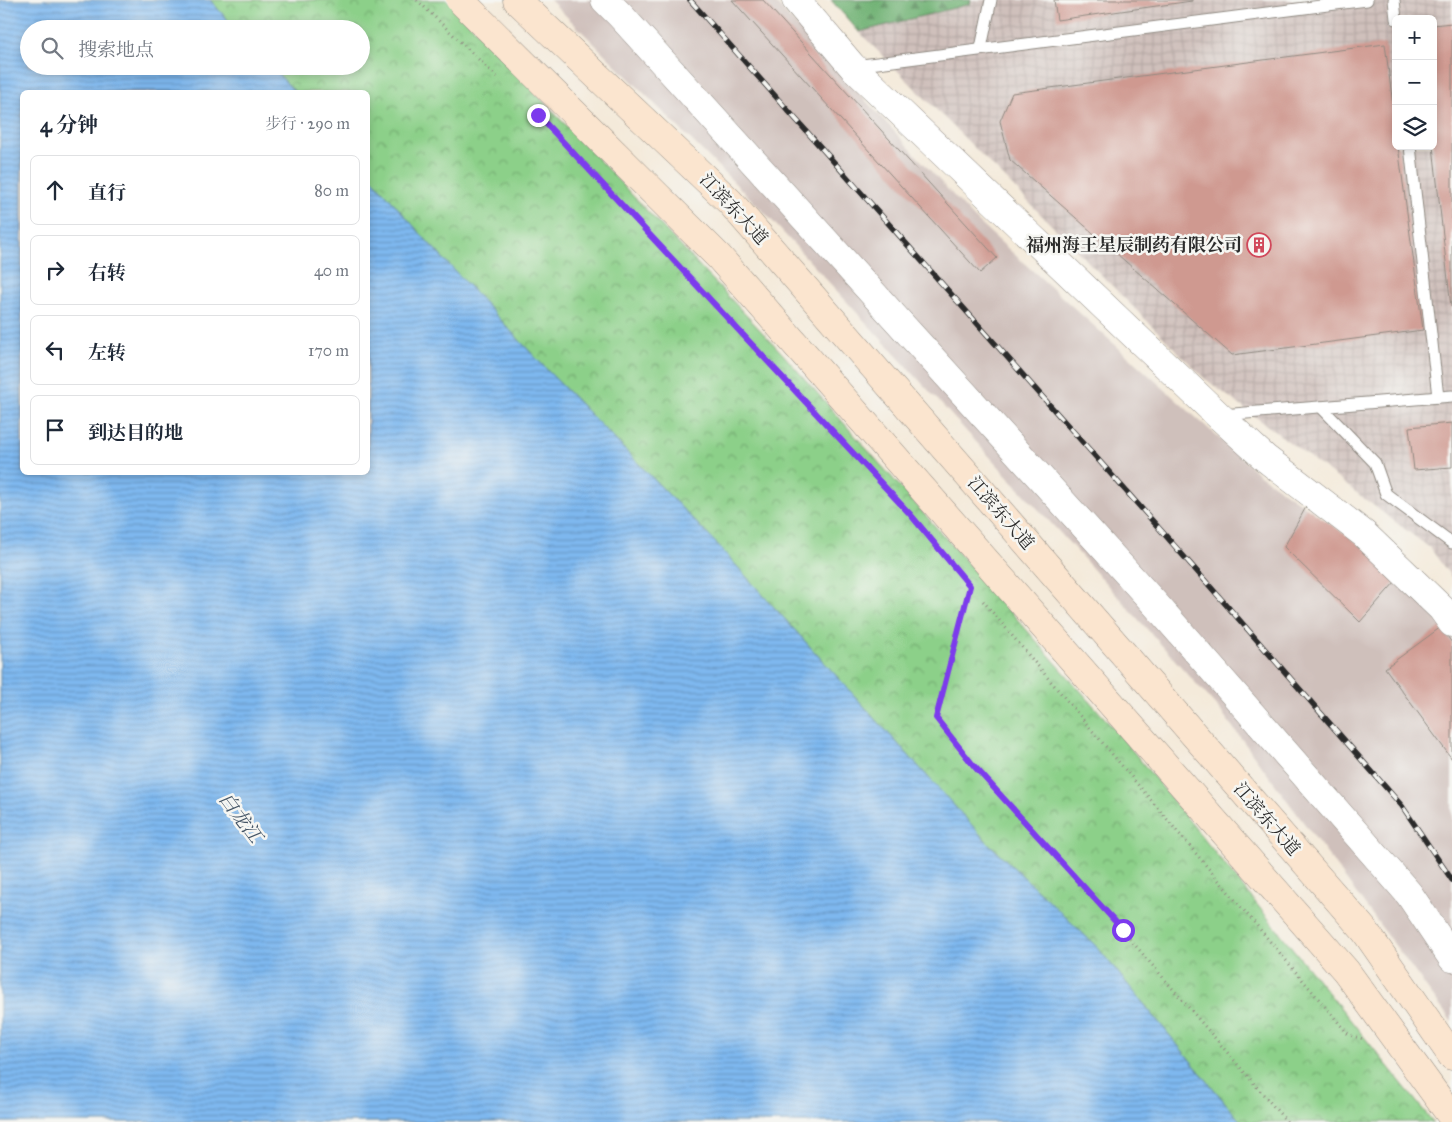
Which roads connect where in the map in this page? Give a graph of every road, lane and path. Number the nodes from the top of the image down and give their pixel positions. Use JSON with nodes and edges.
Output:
{"nodes":[{"id":1,"x":417,"y":0,"type":"edge"},
{"id":2,"x":460,"y":0,"type":"edge"},
{"id":3,"x":517,"y":0,"type":"edge"},
{"id":4,"x":605,"y":0,"type":"edge"},
{"id":5,"x":796,"y":0,"type":"edge"},
{"id":6,"x":991,"y":0,"type":"edge"},
{"id":7,"x":1367,"y":0,"type":"edge"},
{"id":8,"x":1394,"y":0,"type":"edge"},
{"id":9,"x":1396,"y":15,"type":"edge"},
{"id":10,"x":981,"y":48,"type":"junction"},
{"id":11,"x":852,"y":66,"type":"junction"},
{"id":12,"x":504,"y":84,"type":"dead end"},
{"id":13,"x":565,"y":144,"type":"dead end"},
{"id":14,"x":1410,"y":150,"type":"edge"},
{"id":15,"x":1452,"y":396,"type":"edge"},
{"id":16,"x":1438,"y":397,"type":"junction"},
{"id":17,"x":1321,"y":406,"type":"junction"},
{"id":18,"x":1219,"y":416,"type":"junction"},
{"id":19,"x":849,"y":448,"type":"dead end"},
{"id":20,"x":1452,"y":544,"type":"edge"},
{"id":21,"x":976,"y":593,"type":"dead end"},
{"id":22,"x":983,"y":601,"type":"dead end"},
{"id":23,"x":1452,"y":622,"type":"edge"},
{"id":24,"x":1452,"y":958,"type":"edge"},
{"id":25,"x":1366,"y":1040,"type":"dead end"},
{"id":26,"x":1452,"y":1056,"type":"edge"},
{"id":27,"x":1452,"y":1117,"type":"edge"},
{"id":28,"x":1287,"y":1122,"type":"edge"}],
"edges":[{"from":1,"to":12,"type":"path"},
{"from":2,"to":27,"type":"main road","bridge":true},
{"from":3,"to":26,"type":"main road","name":"江滨东大道"},
{"from":4,"to":24,"type":"street"},
{"from":5,"to":11,"type":"street"},
{"from":6,"to":10,"type":"lane"},
{"from":7,"to":10,"type":"lane"},
{"from":8,"to":9,"type":"lane"},
{"from":10,"to":11,"type":"lane"},
{"from":11,"to":18,"type":"street"},
{"from":13,"to":19,"type":"path"},
{"from":14,"to":16,"type":"lane"},
{"from":15,"to":16,"type":"lane"},
{"from":16,"to":17,"type":"lane"},
{"from":17,"to":18,"type":"lane"},
{"from":17,"to":20,"type":"lane"},
{"from":18,"to":23,"type":"street"},
{"from":21,"to":28,"type":"path"},
{"from":22,"to":25,"type":"path"}]}
